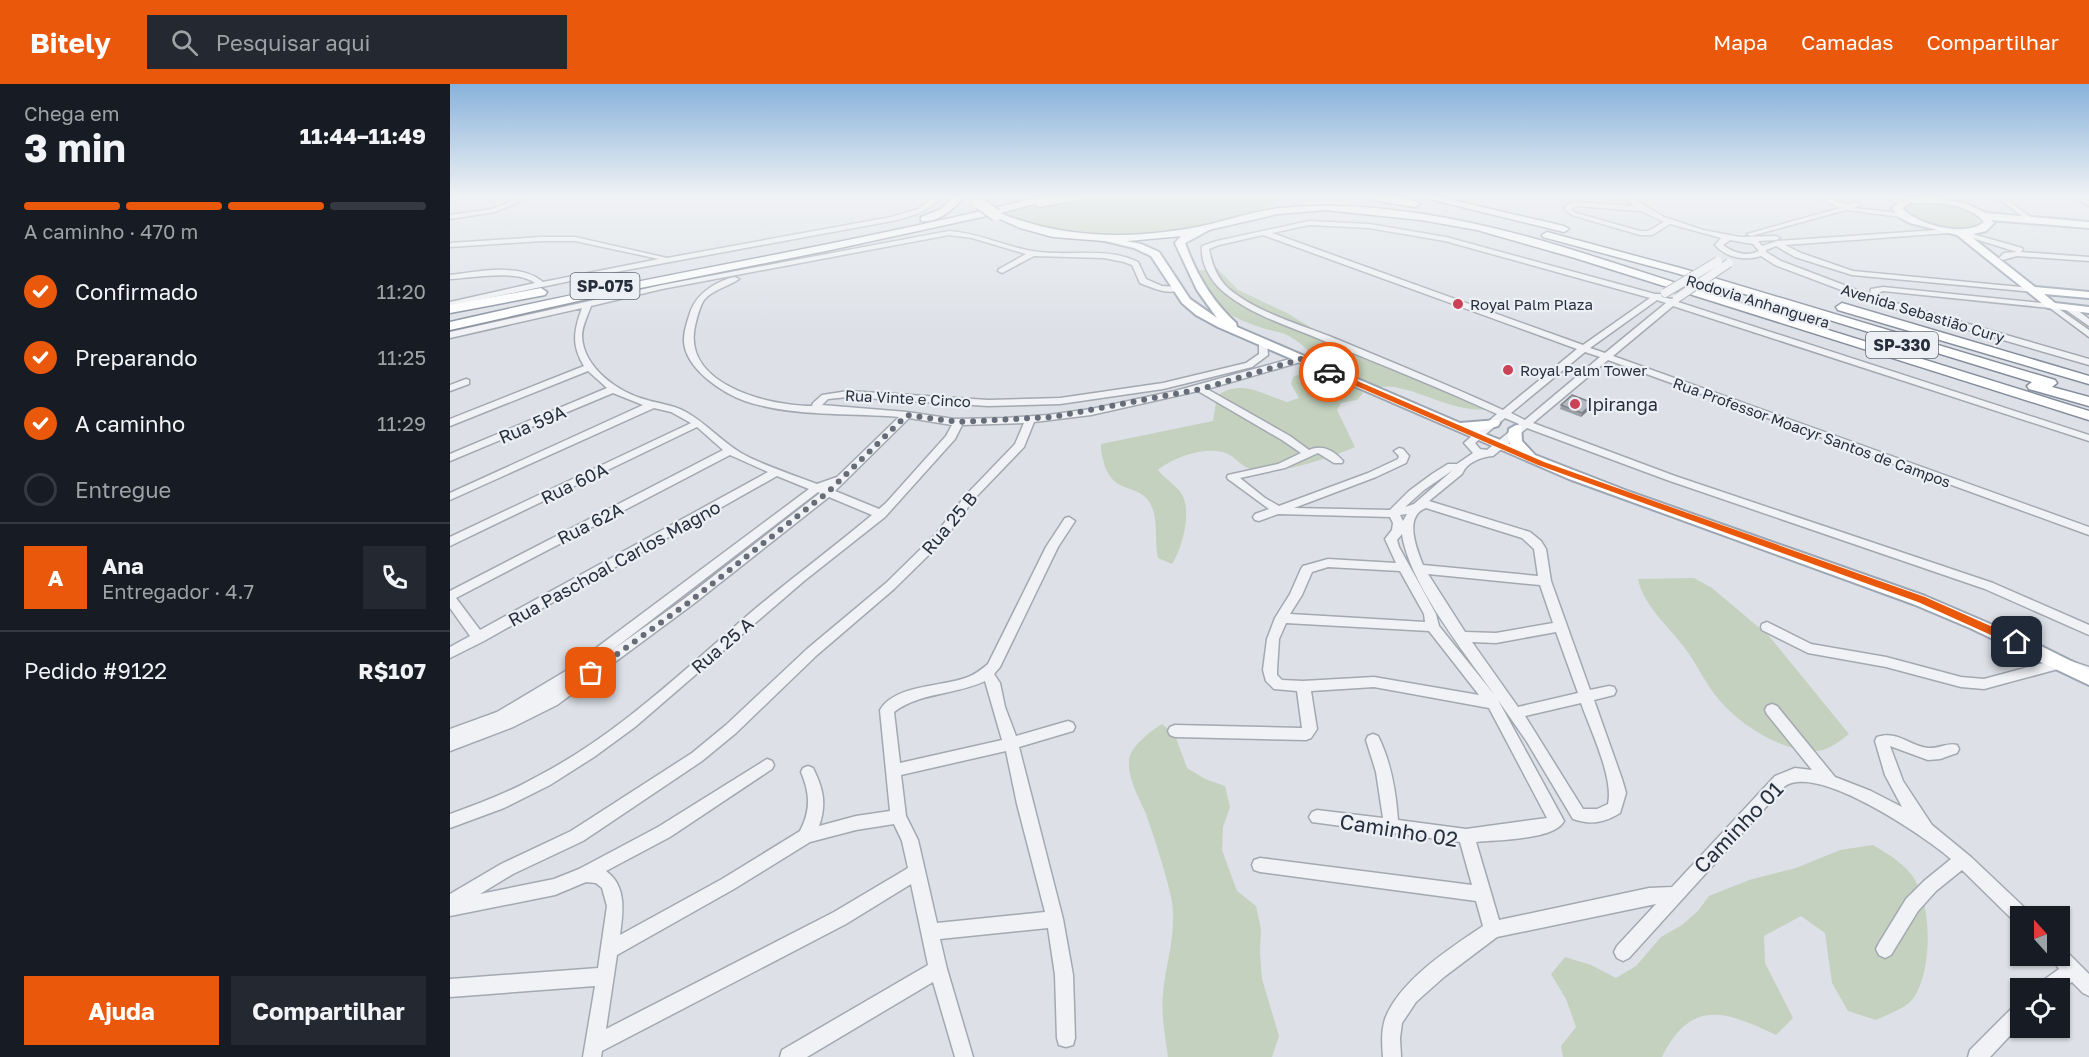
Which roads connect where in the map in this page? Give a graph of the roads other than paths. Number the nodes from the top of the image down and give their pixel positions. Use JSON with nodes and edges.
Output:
{"nodes":[{"id":1,"x":491,"y":242,"type":"edge"},
{"id":2,"x":588,"y":242,"type":"edge"},
{"id":3,"x":761,"y":242,"type":"edge"},
{"id":4,"x":824,"y":242,"type":"edge"},
{"id":5,"x":850,"y":242,"type":"edge"},
{"id":6,"x":899,"y":242,"type":"edge"},
{"id":7,"x":995,"y":242,"type":"edge"},
{"id":8,"x":1116,"y":242,"type":"edge"},
{"id":9,"x":1181,"y":242,"type":"edge"},
{"id":10,"x":1220,"y":242,"type":"edge"},
{"id":11,"x":1290,"y":242,"type":"edge"},
{"id":12,"x":1457,"y":242,"type":"edge"},
{"id":13,"x":1532,"y":242,"type":"edge"},
{"id":14,"x":1560,"y":242,"type":"edge"},
{"id":15,"x":1572,"y":242,"type":"edge"},
{"id":16,"x":1595,"y":242,"type":"edge"},
{"id":17,"x":1618,"y":242,"type":"edge"},
{"id":18,"x":1713,"y":242,"type":"edge"},
{"id":19,"x":1721,"y":242,"type":"edge"},
{"id":20,"x":1755,"y":242,"type":"edge"},
{"id":21,"x":1787,"y":242,"type":"edge"},
{"id":22,"x":1974,"y":242,"type":"edge"},
{"id":23,"x":1978,"y":242,"type":"edge"},
{"id":24,"x":1992,"y":242,"type":"edge"},
{"id":25,"x":1777,"y":243,"type":"junction"},
{"id":26,"x":450,"y":245,"type":"edge"},
{"id":27,"x":1721,"y":247,"type":"junction"},
{"id":28,"x":626,"y":249,"type":"junction"},
{"id":29,"x":1762,"y":250,"type":"junction"},
{"id":30,"x":762,"y":254,"type":"junction"},
{"id":31,"x":1032,"y":254,"type":"junction"},
{"id":32,"x":1744,"y":255,"type":"junction"},
{"id":33,"x":2044,"y":255,"type":"junction"},
{"id":34,"x":676,"y":258,"type":"junction"},
{"id":35,"x":2003,"y":258,"type":"junction"},
{"id":36,"x":2089,"y":259,"type":"edge"},
{"id":37,"x":767,"y":268,"type":"junction"},
{"id":38,"x":605,"y":271,"type":"junction"},
{"id":39,"x":1002,"y":272,"type":"dead end"},
{"id":40,"x":450,"y":277,"type":"edge"},
{"id":41,"x":1760,"y":283,"type":"junction"},
{"id":42,"x":541,"y":284,"type":"junction"},
{"id":43,"x":2031,"y":290,"type":"junction"},
{"id":44,"x":1180,"y":291,"type":"junction"},
{"id":45,"x":2046,"y":291,"type":"junction"},
{"id":46,"x":1203,"y":292,"type":"junction"},
{"id":47,"x":2089,"y":295,"type":"edge"},
{"id":48,"x":1655,"y":297,"type":"junction"},
{"id":49,"x":1674,"y":300,"type":"junction"},
{"id":50,"x":1879,"y":301,"type":"junction"},
{"id":51,"x":587,"y":304,"type":"junction"},
{"id":52,"x":450,"y":306,"type":"edge"},
{"id":53,"x":2052,"y":306,"type":"junction"},
{"id":54,"x":2069,"y":308,"type":"junction"},
{"id":55,"x":2089,"y":310,"type":"edge"},
{"id":56,"x":450,"y":321,"type":"edge"},
{"id":57,"x":2089,"y":323,"type":"edge"},
{"id":58,"x":450,"y":326,"type":"edge"},
{"id":59,"x":1242,"y":333,"type":"junction"},
{"id":60,"x":2089,"y":334,"type":"edge"},
{"id":61,"x":450,"y":335,"type":"edge"},
{"id":62,"x":1263,"y":343,"type":"junction"},
{"id":63,"x":1582,"y":349,"type":"junction"},
{"id":64,"x":1604,"y":357,"type":"junction"},
{"id":65,"x":1301,"y":359,"type":"junction"},
{"id":66,"x":2089,"y":362,"type":"edge"},
{"id":67,"x":589,"y":367,"type":"junction"},
{"id":68,"x":2089,"y":380,"type":"edge"},
{"id":69,"x":466,"y":382,"type":"dead end"},
{"id":70,"x":450,"y":388,"type":"edge"},
{"id":71,"x":614,"y":388,"type":"junction"},
{"id":72,"x":1201,"y":389,"type":"junction"},
{"id":73,"x":2089,"y":395,"type":"edge"},
{"id":74,"x":962,"y":400,"type":"junction"},
{"id":75,"x":2089,"y":402,"type":"edge"},
{"id":76,"x":652,"y":405,"type":"junction"},
{"id":77,"x":820,"y":409,"type":"junction"},
{"id":78,"x":450,"y":411,"type":"edge"},
{"id":79,"x":907,"y":415,"type":"junction"},
{"id":80,"x":2089,"y":416,"type":"edge"},
{"id":81,"x":463,"y":417,"type":"junction"},
{"id":82,"x":924,"y":417,"type":"junction"},
{"id":83,"x":1030,"y":419,"type":"junction"},
{"id":84,"x":1498,"y":419,"type":"junction"},
{"id":85,"x":958,"y":422,"type":"junction"},
{"id":86,"x":450,"y":423,"type":"edge"},
{"id":87,"x":698,"y":423,"type":"junction"},
{"id":88,"x":1451,"y":426,"type":"junction"},
{"id":89,"x":1520,"y":426,"type":"junction"},
{"id":90,"x":2089,"y":438,"type":"edge"},
{"id":91,"x":1473,"y":440,"type":"junction"},
{"id":92,"x":729,"y":451,"type":"junction"},
{"id":93,"x":1400,"y":451,"type":"dead end"},
{"id":94,"x":1490,"y":451,"type":"junction"},
{"id":95,"x":1307,"y":453,"type":"junction"},
{"id":96,"x":450,"y":459,"type":"edge"},
{"id":97,"x":1338,"y":461,"type":"dead end"},
{"id":98,"x":1541,"y":463,"type":"junction"},
{"id":99,"x":1459,"y":467,"type":"junction"},
{"id":100,"x":777,"y":471,"type":"junction"},
{"id":101,"x":823,"y":490,"type":"junction"},
{"id":102,"x":450,"y":497,"type":"edge"},
{"id":103,"x":1417,"y":507,"type":"junction"},
{"id":104,"x":1280,"y":511,"type":"junction"},
{"id":105,"x":881,"y":514,"type":"junction"},
{"id":106,"x":1393,"y":514,"type":"junction"},
{"id":107,"x":1259,"y":517,"type":"dead end"},
{"id":108,"x":1069,"y":521,"type":"dead end"},
{"id":109,"x":2089,"y":531,"type":"edge"},
{"id":110,"x":450,"y":542,"type":"edge"},
{"id":111,"x":1402,"y":567,"type":"junction"},
{"id":112,"x":1420,"y":569,"type":"junction"},
{"id":113,"x":1545,"y":580,"type":"junction"},
{"id":114,"x":450,"y":597,"type":"edge"},
{"id":115,"x":1281,"y":618,"type":"junction"},
{"id":116,"x":1562,"y":626,"type":"junction"},
{"id":117,"x":1433,"y":627,"type":"junction"},
{"id":118,"x":1767,"y":627,"type":"dead end"},
{"id":119,"x":2089,"y":630,"type":"edge"},
{"id":120,"x":1460,"y":637,"type":"junction"},
{"id":121,"x":479,"y":638,"type":"junction"},
{"id":122,"x":450,"y":653,"type":"edge"},
{"id":123,"x":2062,"y":663,"type":"junction"},
{"id":124,"x":2089,"y":672,"type":"edge"},
{"id":125,"x":987,"y":674,"type":"junction"},
{"id":126,"x":2089,"y":678,"type":"edge"},
{"id":127,"x":1303,"y":686,"type":"junction"},
{"id":128,"x":1609,"y":691,"type":"dead end"},
{"id":129,"x":1586,"y":696,"type":"junction"},
{"id":130,"x":1493,"y":703,"type":"junction"},
{"id":131,"x":1772,"y":710,"type":"dead end"},
{"id":132,"x":1516,"y":713,"type":"junction"},
{"id":133,"x":1068,"y":726,"type":"dead end"},
{"id":134,"x":1175,"y":731,"type":"dead end"},
{"id":135,"x":450,"y":735,"type":"edge"},
{"id":136,"x":1373,"y":740,"type":"dead end"},
{"id":137,"x":1010,"y":744,"type":"junction"},
{"id":138,"x":450,"y":745,"type":"edge"},
{"id":139,"x":1952,"y":749,"type":"dead end"},
{"id":140,"x":767,"y":765,"type":"dead end"},
{"id":141,"x":892,"y":771,"type":"junction"},
{"id":142,"x":808,"y":772,"type":"dead end"},
{"id":143,"x":1830,"y":782,"type":"junction"},
{"id":144,"x":1576,"y":811,"type":"junction"},
{"id":145,"x":898,"y":816,"type":"junction"},
{"id":146,"x":1554,"y":816,"type":"junction"},
{"id":147,"x":1317,"y":817,"type":"dead end"},
{"id":148,"x":450,"y":821,"type":"edge"},
{"id":149,"x":1390,"y":826,"type":"junction"},
{"id":150,"x":1929,"y":832,"type":"junction"},
{"id":151,"x":806,"y":836,"type":"junction"},
{"id":152,"x":1466,"y":836,"type":"junction"},
{"id":153,"x":1962,"y":860,"type":"junction"},
{"id":154,"x":1260,"y":865,"type":"dead end"},
{"id":155,"x":918,"y":872,"type":"junction"},
{"id":156,"x":585,"y":874,"type":"junction"},
{"id":157,"x":1482,"y":894,"type":"junction"},
{"id":158,"x":1673,"y":895,"type":"junction"},
{"id":159,"x":450,"y":903,"type":"edge"},
{"id":160,"x":2010,"y":906,"type":"edge"},
{"id":161,"x":450,"y":908,"type":"edge"},
{"id":162,"x":1055,"y":919,"type":"junction"},
{"id":163,"x":1493,"y":930,"type":"junction"},
{"id":164,"x":930,"y":932,"type":"junction"},
{"id":165,"x":1886,"y":949,"type":"dead end"},
{"id":166,"x":609,"y":950,"type":"junction"},
{"id":167,"x":1623,"y":952,"type":"dead end"},
{"id":168,"x":2069,"y":966,"type":"edge"},
{"id":169,"x":938,"y":969,"type":"junction"},
{"id":170,"x":2073,"y":970,"type":"junction"},
{"id":171,"x":606,"y":976,"type":"junction"},
{"id":172,"x":2061,"y":978,"type":"edge"},
{"id":173,"x":2089,"y":987,"type":"edge"},
{"id":174,"x":450,"y":988,"type":"edge"},
{"id":175,"x":2010,"y":1022,"type":"edge"},
{"id":176,"x":1066,"y":1038,"type":"dead end"},
{"id":177,"x":594,"y":1051,"type":"edge"},
{"id":178,"x":789,"y":1057,"type":"edge"},
{"id":179,"x":964,"y":1057,"type":"edge"},
{"id":180,"x":1392,"y":1057,"type":"edge"},
{"id":181,"x":1977,"y":1057,"type":"edge"}],
"edges":[{"from":1,"to":26,"type":"street"},
{"from":2,"to":28,"type":"street"},
{"from":3,"to":34,"type":"street"},
{"from":4,"to":30,"type":"highway","number":"SP-075"},
{"from":5,"to":58,"type":"highway","number":"SP-075"},
{"from":6,"to":37,"type":"street"},
{"from":7,"to":31,"type":"street"},
{"from":8,"to":44,"type":"main road"},
{"from":9,"to":46,"type":"main road"},
{"from":10,"to":84,"type":"street"},
{"from":11,"to":63,"type":"street","name":"Rua Professor Moacyr Santos de Campos"},
{"from":12,"to":48,"type":"street"},
{"from":13,"to":80,"type":"highway"},
{"from":14,"to":75,"type":"highway","name":"Rodovia Anhanguera","number":"SP-330"},
{"from":15,"to":73,"type":"highway","name":"Rodovia Anhanguera","number":"SP-330"},
{"from":16,"to":41,"type":"highway"},
{"from":17,"to":41,"type":"highway"},
{"from":18,"to":27,"type":"street"},
{"from":19,"to":27,"type":"street"},
{"from":20,"to":29,"type":"street","name":"Avenida Sebastião Cury"},
{"from":21,"to":25,"type":"street"},
{"from":22,"to":43,"type":"main road"},
{"from":23,"to":35,"type":"main road"},
{"from":24,"to":33,"type":"street"},
{"from":25,"to":29,"type":"street"},
{"from":25,"to":43,"type":"street"},
{"from":27,"to":32,"type":"street"},
{"from":27,"to":48,"type":"street","bridge":true},
{"from":28,"to":34,"type":"street"},
{"from":28,"to":38,"type":"street"},
{"from":29,"to":32,"type":"street"},
{"from":29,"to":50,"type":"street","name":"Avenida Sebastião Cury"},
{"from":30,"to":52,"type":"highway"},
{"from":30,"to":56,"type":"highway","number":"SP-075"},
{"from":31,"to":39,"type":"street"},
{"from":31,"to":44,"type":"street"},
{"from":32,"to":49,"type":"street","bridge":true},
{"from":33,"to":35,"type":"street"},
{"from":33,"to":36,"type":"street"},
{"from":34,"to":38,"type":"street"},
{"from":35,"to":45,"type":"main road"},
{"from":37,"to":51,"type":"street"},
{"from":37,"to":77,"type":"street"},
{"from":38,"to":42,"type":"street"},
{"from":40,"to":42,"type":"street"},
{"from":41,"to":68,"type":"highway"},
{"from":42,"to":52,"type":"street"},
{"from":43,"to":45,"type":"main road"},
{"from":43,"to":53,"type":"main road"},
{"from":44,"to":46,"type":"main road"},
{"from":44,"to":59,"type":"main road"},
{"from":45,"to":47,"type":"main road"},
{"from":45,"to":54,"type":"main road"},
{"from":46,"to":59,"type":"main road"},
{"from":48,"to":49,"type":"street"},
{"from":48,"to":63,"type":"street"},
{"from":49,"to":64,"type":"street"},
{"from":49,"to":90,"type":"street"},
{"from":50,"to":53,"type":"street"},
{"from":50,"to":66,"type":"street","name":"Avenida Sebastião Cury"},
{"from":51,"to":61,"type":"street"},
{"from":51,"to":67,"type":"street"},
{"from":53,"to":54,"type":"main road"},
{"from":53,"to":60,"type":"street"},
{"from":54,"to":55,"type":"main road"},
{"from":54,"to":57,"type":"street"},
{"from":59,"to":62,"type":"main road"},
{"from":62,"to":65,"type":"main road"},
{"from":62,"to":74,"type":"street","name":"Rua Vinte e Cinco"},
{"from":63,"to":64,"type":"street","name":"Rua Professor Moacyr Santos de Campos"},
{"from":63,"to":84,"type":"street"},
{"from":64,"to":89,"type":"street"},
{"from":64,"to":109,"type":"street","name":"Rua Professor Moacyr Santos de Campos"},
{"from":65,"to":72,"type":"street","name":"Rua Vinte e Cinco"},
{"from":65,"to":88,"type":"main road"},
{"from":67,"to":71,"type":"street"},
{"from":67,"to":81,"type":"street"},
{"from":69,"to":70,"type":"street"},
{"from":71,"to":76,"type":"street"},
{"from":71,"to":96,"type":"street","name":"Rua 59A"},
{"from":72,"to":83,"type":"street","name":"Rua Vinte e Cinco"},
{"from":72,"to":95,"type":"street"},
{"from":74,"to":77,"type":"street","name":"Rua Vinte e Cinco"},
{"from":74,"to":82,"type":"street"},
{"from":76,"to":87,"type":"street"},
{"from":76,"to":102,"type":"street"},
{"from":77,"to":79,"type":"street","name":"Rua Vinte e Cinco"},
{"from":78,"to":81,"type":"street"},
{"from":79,"to":82,"type":"street","name":"Rua Vinte e Cinco"},
{"from":79,"to":101,"type":"street"},
{"from":81,"to":86,"type":"street"},
{"from":82,"to":85,"type":"street","name":"Rua Vinte e Cinco"},
{"from":83,"to":85,"type":"street","name":"Rua Vinte e Cinco"},
{"from":83,"to":159,"type":"street","name":"Rua 25 B"},
{"from":84,"to":88,"type":"main road"},
{"from":84,"to":89,"type":"street"},
{"from":84,"to":91,"type":"street"},
{"from":85,"to":105,"type":"street","name":"Rua 25 A"},
{"from":87,"to":92,"type":"street"},
{"from":87,"to":110,"type":"street","name":"Rua 60A"},
{"from":88,"to":91,"type":"main road"},
{"from":89,"to":94,"type":"street"},
{"from":89,"to":98,"type":"main road"},
{"from":89,"to":119,"type":"street"},
{"from":91,"to":94,"type":"main road"},
{"from":92,"to":100,"type":"street"},
{"from":92,"to":114,"type":"street","name":"Rua 62A"},
{"from":93,"to":104,"type":"street"},
{"from":94,"to":98,"type":"main road"},
{"from":94,"to":99,"type":"street"},
{"from":95,"to":97,"type":"street"},
{"from":95,"to":104,"type":"street"},
{"from":98,"to":123,"type":"main road"},
{"from":99,"to":103,"type":"street"},
{"from":99,"to":106,"type":"street"},
{"from":100,"to":101,"type":"street"},
{"from":100,"to":121,"type":"street","name":"Rua Paschoal Carlos Magno"},
{"from":101,"to":105,"type":"street"},
{"from":101,"to":135,"type":"street"},
{"from":101,"to":138,"type":"street"},
{"from":103,"to":106,"type":"street"},
{"from":103,"to":112,"type":"street"},
{"from":103,"to":113,"type":"street"},
{"from":104,"to":106,"type":"street"},
{"from":104,"to":107,"type":"street"},
{"from":105,"to":148,"type":"street","name":"Rua 25 A"},
{"from":106,"to":111,"type":"street"},
{"from":108,"to":125,"type":"street"},
{"from":111,"to":115,"type":"street"},
{"from":111,"to":117,"type":"street"},
{"from":112,"to":113,"type":"street"},
{"from":112,"to":120,"type":"street"},
{"from":113,"to":116,"type":"street"},
{"from":114,"to":121,"type":"street"},
{"from":115,"to":117,"type":"street"},
{"from":115,"to":127,"type":"street"},
{"from":116,"to":120,"type":"street"},
{"from":116,"to":129,"type":"street"},
{"from":117,"to":130,"type":"street"},
{"from":118,"to":123,"type":"street"},
{"from":120,"to":132,"type":"street"},
{"from":121,"to":122,"type":"street","name":"Rua Paschoal Carlos Magno"},
{"from":123,"to":124,"type":"street"},
{"from":123,"to":126,"type":"main road"},
{"from":125,"to":137,"type":"street"},
{"from":125,"to":141,"type":"street"},
{"from":127,"to":130,"type":"street"},
{"from":127,"to":134,"type":"street"},
{"from":128,"to":129,"type":"street"},
{"from":129,"to":132,"type":"street"},
{"from":129,"to":144,"type":"street"},
{"from":130,"to":146,"type":"street"},
{"from":131,"to":143,"type":"street"},
{"from":132,"to":144,"type":"street"},
{"from":133,"to":137,"type":"street"},
{"from":136,"to":149,"type":"street"},
{"from":137,"to":141,"type":"street"},
{"from":137,"to":162,"type":"street"},
{"from":139,"to":150,"type":"street"},
{"from":140,"to":156,"type":"street"},
{"from":141,"to":145,"type":"street"},
{"from":142,"to":151,"type":"street"},
{"from":143,"to":150,"type":"street","name":"Caminho 01"},
{"from":143,"to":158,"type":"street","name":"Caminho 01"},
{"from":144,"to":146,"type":"street"},
{"from":145,"to":151,"type":"street"},
{"from":145,"to":155,"type":"street"},
{"from":146,"to":152,"type":"street"},
{"from":147,"to":149,"type":"street","name":"Caminho 02"},
{"from":149,"to":152,"type":"street","name":"Caminho 02"},
{"from":150,"to":153,"type":"street","name":"Caminho 01"},
{"from":151,"to":166,"type":"street"},
{"from":152,"to":157,"type":"street","name":"Caminho 02"},
{"from":153,"to":160,"type":"street","name":"Caminho 01"},
{"from":153,"to":165,"type":"street"},
{"from":154,"to":157,"type":"street"},
{"from":155,"to":164,"type":"street"},
{"from":155,"to":177,"type":"street"},
{"from":156,"to":161,"type":"street"},
{"from":156,"to":166,"type":"street"},
{"from":157,"to":163,"type":"street","name":"Caminho 02"},
{"from":158,"to":163,"type":"street"},
{"from":158,"to":167,"type":"street","name":"Caminho 01"},
{"from":162,"to":164,"type":"street"},
{"from":162,"to":176,"type":"street"},
{"from":163,"to":180,"type":"street"},
{"from":164,"to":169,"type":"street"},
{"from":166,"to":171,"type":"street"},
{"from":168,"to":170,"type":"street"},
{"from":169,"to":178,"type":"street"},
{"from":169,"to":179,"type":"street"},
{"from":170,"to":172,"type":"street"},
{"from":170,"to":173,"type":"street"},
{"from":171,"to":174,"type":"street"},
{"from":171,"to":177,"type":"street"},
{"from":175,"to":181,"type":"street"}]}
